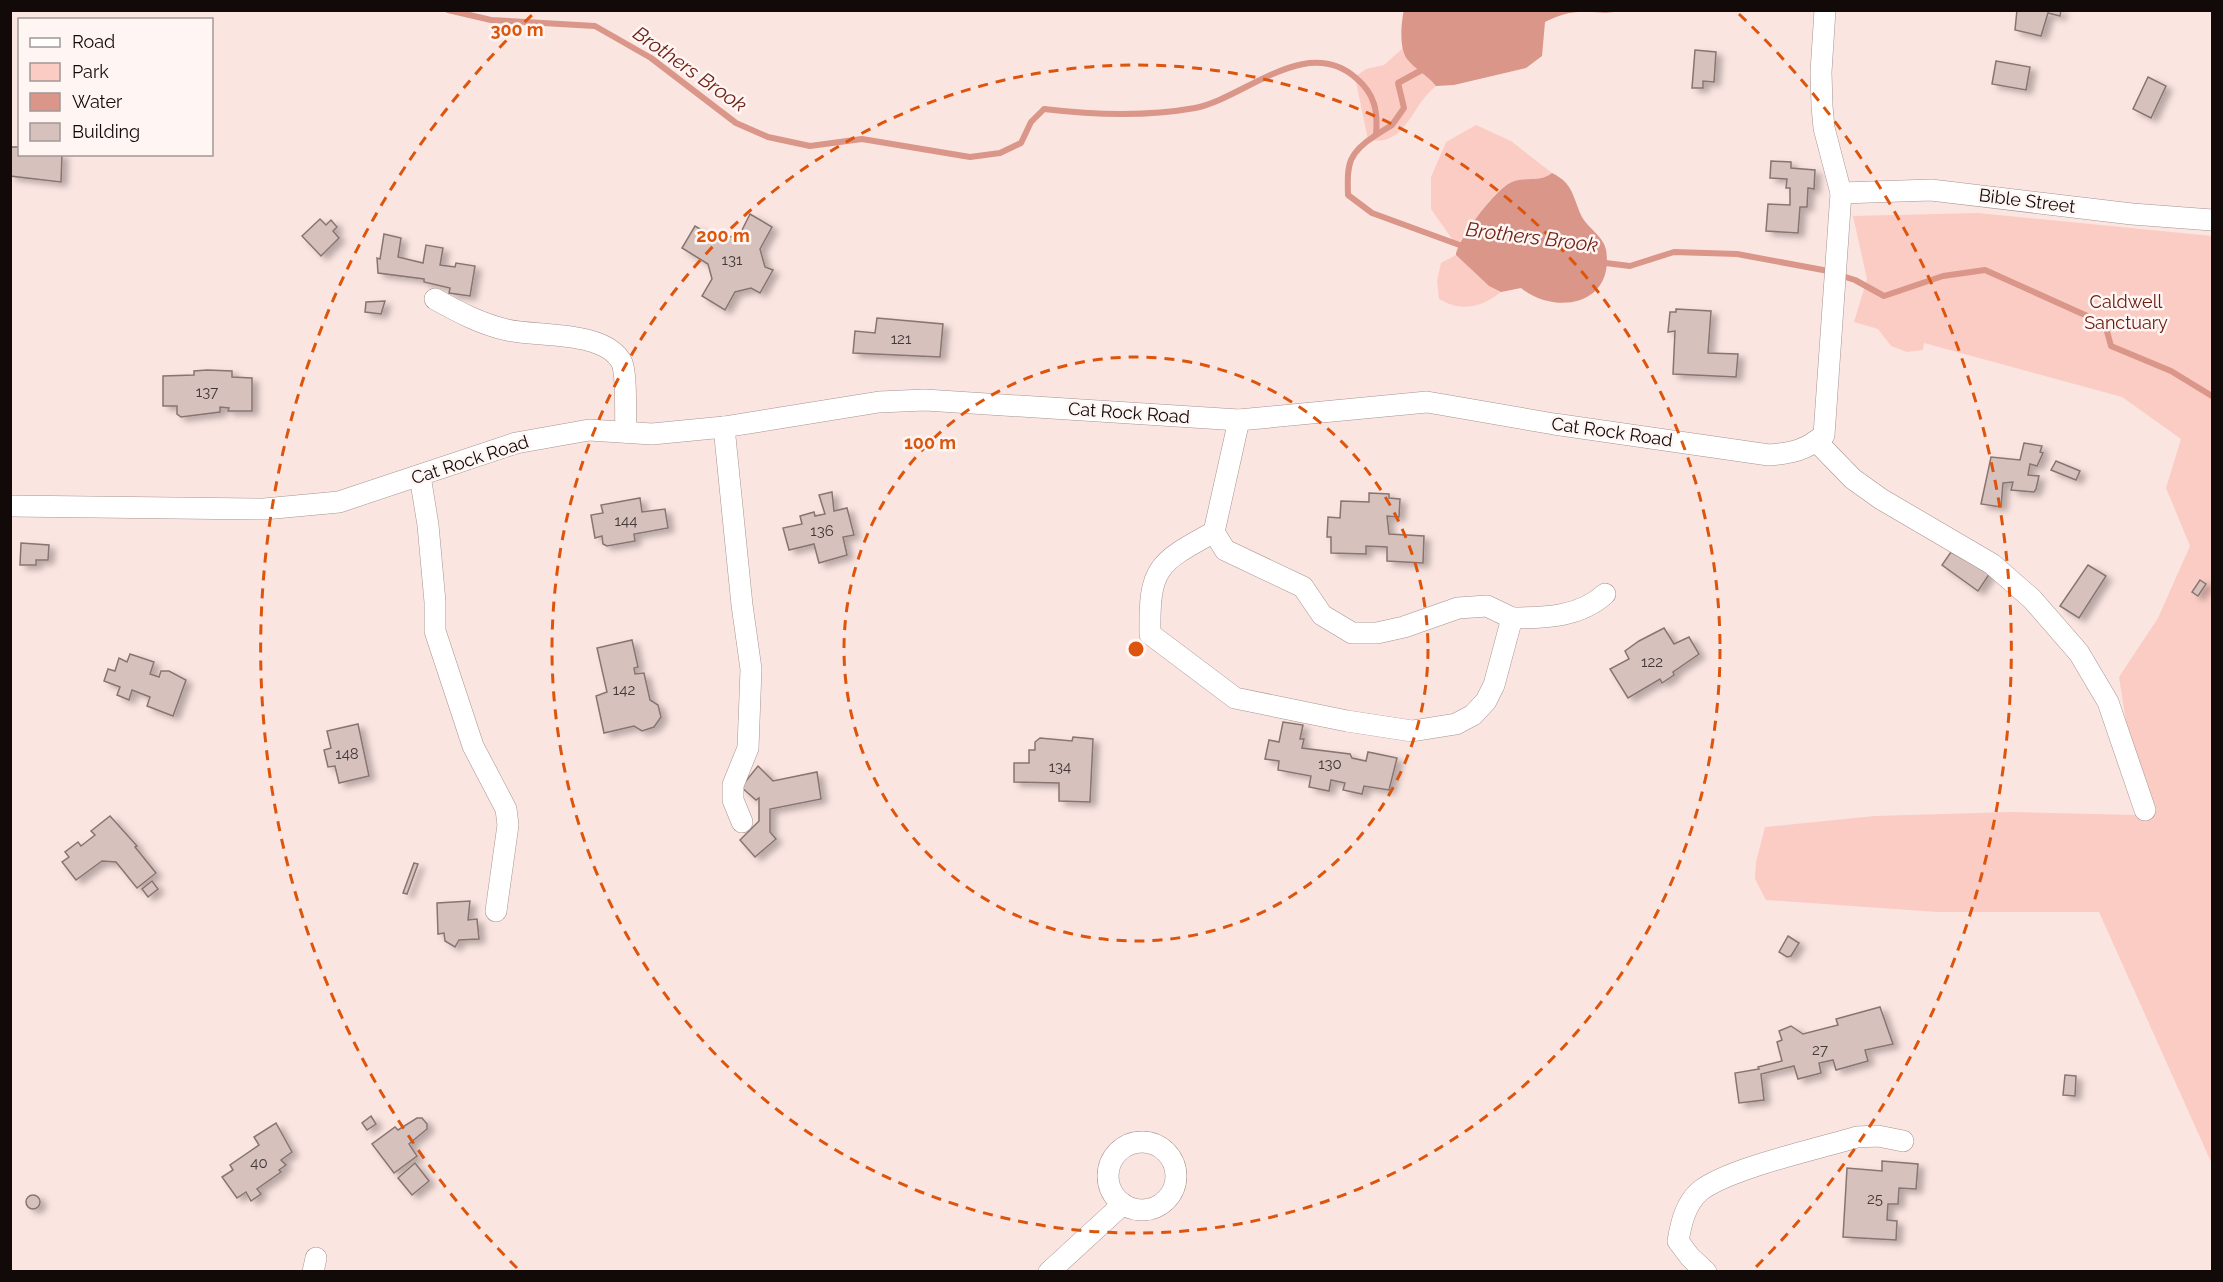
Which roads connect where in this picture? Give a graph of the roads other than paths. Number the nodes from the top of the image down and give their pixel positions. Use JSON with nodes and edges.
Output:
{"nodes":[{"id":1,"x":1826,"y":10,"type":"edge"},
{"id":2,"x":1841,"y":193,"type":"junction"},
{"id":3,"x":2212,"y":220,"type":"edge"},
{"id":4,"x":435,"y":299,"type":"dead end"},
{"id":5,"x":1239,"y":420,"type":"junction"},
{"id":6,"x":724,"y":427,"type":"junction"},
{"id":7,"x":626,"y":432,"type":"junction"},
{"id":8,"x":1816,"y":441,"type":"junction"},
{"id":9,"x":420,"y":476,"type":"junction"},
{"id":10,"x":10,"y":506,"type":"edge"},
{"id":11,"x":1214,"y":532,"type":"junction"},
{"id":12,"x":1605,"y":594,"type":"dead end"},
{"id":13,"x":1512,"y":618,"type":"junction"},
{"id":14,"x":2145,"y":810,"type":"dead end"},
{"id":15,"x":742,"y":822,"type":"dead end"},
{"id":16,"x":495,"y":911,"type":"dead end"},
{"id":17,"x":1903,"y":1141,"type":"dead end"},
{"id":18,"x":1124,"y":1204,"type":"dead end"},
{"id":19,"x":1049,"y":1272,"type":"edge"},
{"id":20,"x":1706,"y":1272,"type":"edge"}],
"edges":[{"from":1,"to":2,"type":"street"},
{"from":2,"to":3,"type":"street","name":"Bible Street"},
{"from":2,"to":8,"type":"street"},
{"from":4,"to":7,"type":"street"},
{"from":5,"to":6,"type":"street","name":"Cat Rock Road"},
{"from":5,"to":8,"type":"street","name":"Cat Rock Road"},
{"from":5,"to":11,"type":"street"},
{"from":6,"to":7,"type":"street","name":"Cat Rock Road"},
{"from":6,"to":15,"type":"street"},
{"from":7,"to":9,"type":"street","name":"Cat Rock Road"},
{"from":8,"to":14,"type":"street"},
{"from":9,"to":10,"type":"street","name":"Cat Rock Road"},
{"from":9,"to":16,"type":"street"},
{"from":11,"to":13,"type":"street"},
{"from":11,"to":13,"type":"street"},
{"from":12,"to":13,"type":"street"},
{"from":17,"to":20,"type":"street"},
{"from":18,"to":19,"type":"street"}]}
